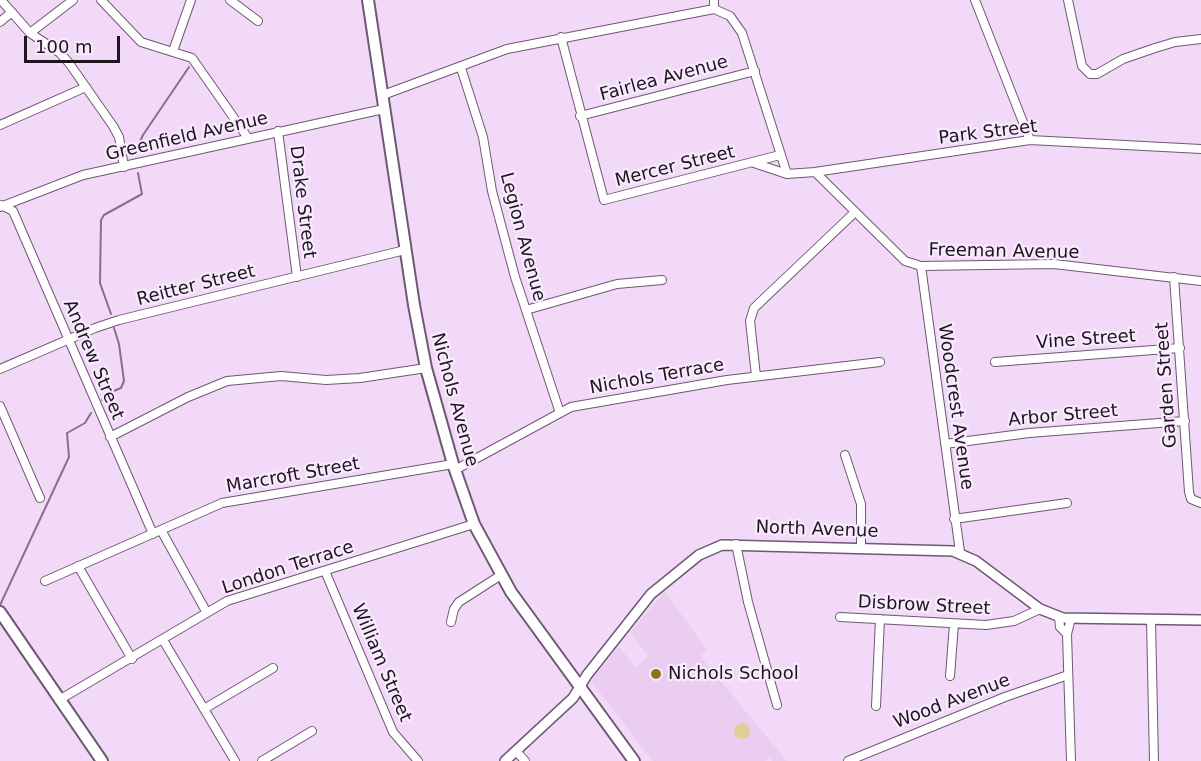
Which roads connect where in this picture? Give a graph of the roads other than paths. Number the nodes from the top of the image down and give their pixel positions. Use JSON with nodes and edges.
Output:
{"nodes":[{"id":1,"x":1,"y":0,"type":"edge"},
{"id":2,"x":73,"y":0,"type":"edge"},
{"id":3,"x":101,"y":0,"type":"edge"},
{"id":4,"x":191,"y":0,"type":"edge"},
{"id":5,"x":230,"y":0,"type":"edge"},
{"id":6,"x":369,"y":0,"type":"edge"},
{"id":7,"x":975,"y":0,"type":"edge"},
{"id":8,"x":1068,"y":0,"type":"edge"},
{"id":9,"x":714,"y":4,"type":"edge"},
{"id":10,"x":12,"y":12,"type":"junction"},
{"id":11,"x":258,"y":21,"type":"dead end"},
{"id":12,"x":0,"y":22,"type":"edge"},
{"id":13,"x":30,"y":33,"type":"junction"},
{"id":14,"x":561,"y":37,"type":"junction"},
{"id":15,"x":1201,"y":39,"type":"edge"},
{"id":16,"x":173,"y":51,"type":"junction"},
{"id":17,"x":461,"y":68,"type":"junction"},
{"id":18,"x":755,"y":71,"type":"junction"},
{"id":19,"x":86,"y":87,"type":"junction"},
{"id":20,"x":383,"y":95,"type":"junction"},
{"id":21,"x":384,"y":109,"type":"junction"},
{"id":22,"x":580,"y":116,"type":"junction"},
{"id":23,"x":0,"y":125,"type":"edge"},
{"id":24,"x":279,"y":131,"type":"junction"},
{"id":25,"x":248,"y":138,"type":"junction"},
{"id":26,"x":1030,"y":141,"type":"junction"},
{"id":27,"x":1201,"y":149,"type":"edge"},
{"id":28,"x":780,"y":155,"type":"junction"},
{"id":29,"x":753,"y":162,"type":"junction"},
{"id":30,"x":124,"y":166,"type":"junction"},
{"id":31,"x":815,"y":172,"type":"junction"},
{"id":32,"x":787,"y":174,"type":"junction"},
{"id":33,"x":1,"y":206,"type":"edge"},
{"id":34,"x":855,"y":213,"type":"junction"},
{"id":35,"x":405,"y":250,"type":"junction"},
{"id":36,"x":921,"y":266,"type":"junction"},
{"id":37,"x":297,"y":277,"type":"junction"},
{"id":38,"x":1174,"y":277,"type":"junction"},
{"id":39,"x":662,"y":280,"type":"dead end"},
{"id":40,"x":1201,"y":281,"type":"edge"},
{"id":41,"x":526,"y":310,"type":"junction"},
{"id":42,"x":68,"y":340,"type":"junction"},
{"id":43,"x":1180,"y":348,"type":"junction"},
{"id":44,"x":880,"y":362,"type":"dead end"},
{"id":45,"x":996,"y":362,"type":"dead end"},
{"id":46,"x":426,"y":368,"type":"junction"},
{"id":47,"x":0,"y":369,"type":"edge"},
{"id":48,"x":756,"y":376,"type":"junction"},
{"id":49,"x":0,"y":406,"type":"edge"},
{"id":50,"x":560,"y":413,"type":"junction"},
{"id":51,"x":1185,"y":421,"type":"junction"},
{"id":52,"x":110,"y":437,"type":"junction"},
{"id":53,"x":945,"y":444,"type":"junction"},
{"id":54,"x":845,"y":455,"type":"dead end"},
{"id":55,"x":454,"y":467,"type":"junction"},
{"id":56,"x":40,"y":498,"type":"dead end"},
{"id":57,"x":1066,"y":503,"type":"dead end"},
{"id":58,"x":1201,"y":503,"type":"edge"},
{"id":59,"x":954,"y":519,"type":"junction"},
{"id":60,"x":474,"y":524,"type":"junction"},
{"id":61,"x":157,"y":532,"type":"junction"},
{"id":62,"x":736,"y":544,"type":"junction"},
{"id":63,"x":861,"y":548,"type":"junction"},
{"id":64,"x":960,"y":552,"type":"junction"},
{"id":65,"x":78,"y":566,"type":"junction"},
{"id":66,"x":325,"y":571,"type":"junction"},
{"id":67,"x":501,"y":575,"type":"junction"},
{"id":68,"x":45,"y":581,"type":"dead end"},
{"id":69,"x":1040,"y":609,"type":"junction"},
{"id":70,"x":207,"y":613,"type":"junction"},
{"id":71,"x":2,"y":615,"type":"edge"},
{"id":72,"x":840,"y":617,"type":"dead end"},
{"id":73,"x":1059,"y":617,"type":"junction"},
{"id":74,"x":1071,"y":618,"type":"junction"},
{"id":75,"x":880,"y":619,"type":"junction"},
{"id":76,"x":1151,"y":620,"type":"junction"},
{"id":77,"x":1201,"y":620,"type":"edge"},
{"id":78,"x":452,"y":622,"type":"dead end"},
{"id":79,"x":954,"y":624,"type":"junction"},
{"id":80,"x":1067,"y":634,"type":"junction"},
{"id":81,"x":163,"y":640,"type":"junction"},
{"id":82,"x":132,"y":658,"type":"junction"},
{"id":83,"x":273,"y":668,"type":"dead end"},
{"id":84,"x":1068,"y":675,"type":"junction"},
{"id":85,"x":950,"y":676,"type":"dead end"},
{"id":86,"x":580,"y":689,"type":"junction"},
{"id":87,"x":59,"y":700,"type":"junction"},
{"id":88,"x":777,"y":705,"type":"dead end"},
{"id":89,"x":876,"y":706,"type":"dead end"},
{"id":90,"x":204,"y":709,"type":"junction"},
{"id":91,"x":312,"y":731,"type":"dead end"},
{"id":92,"x":516,"y":750,"type":"junction"},
{"id":93,"x":102,"y":761,"type":"edge"},
{"id":94,"x":235,"y":761,"type":"edge"},
{"id":95,"x":262,"y":761,"type":"edge"},
{"id":96,"x":418,"y":761,"type":"edge"},
{"id":97,"x":505,"y":761,"type":"edge"},
{"id":98,"x":525,"y":761,"type":"edge"},
{"id":99,"x":634,"y":761,"type":"edge"},
{"id":100,"x":848,"y":761,"type":"edge"},
{"id":101,"x":1071,"y":761,"type":"edge"},
{"id":102,"x":1154,"y":761,"type":"edge"}],
"edges":[{"from":1,"to":10,"type":"street"},
{"from":2,"to":13,"type":"street"},
{"from":3,"to":16,"type":"street"},
{"from":4,"to":16,"type":"street"},
{"from":5,"to":11,"type":"street"},
{"from":6,"to":20,"type":"main road","name":"Nichols Avenue"},
{"from":7,"to":26,"type":"street"},
{"from":8,"to":15,"type":"street"},
{"from":9,"to":14,"type":"street"},
{"from":9,"to":18,"type":"street"},
{"from":10,"to":12,"type":"street"},
{"from":10,"to":13,"type":"street"},
{"from":13,"to":19,"type":"street"},
{"from":14,"to":17,"type":"street"},
{"from":14,"to":22,"type":"street"},
{"from":16,"to":25,"type":"street"},
{"from":17,"to":20,"type":"street"},
{"from":17,"to":41,"type":"street","name":"Legion Avenue"},
{"from":18,"to":22,"type":"street","name":"Fairlea Avenue"},
{"from":18,"to":28,"type":"street"},
{"from":19,"to":23,"type":"street"},
{"from":19,"to":30,"type":"street"},
{"from":20,"to":21,"type":"main road","name":"Nichols Avenue"},
{"from":21,"to":24,"type":"street","name":"Greenfield Avenue"},
{"from":21,"to":35,"type":"main road","name":"Nichols Avenue"},
{"from":22,"to":29,"type":"street","name":"Mercer Street"},
{"from":24,"to":25,"type":"street","name":"Greenfield Avenue"},
{"from":24,"to":37,"type":"street","name":"Drake Street"},
{"from":25,"to":30,"type":"street","name":"Greenfield Avenue"},
{"from":26,"to":27,"type":"street","name":"Park Street"},
{"from":26,"to":31,"type":"street","name":"Park Street"},
{"from":28,"to":29,"type":"street","name":"Mercer Street"},
{"from":28,"to":32,"type":"street"},
{"from":29,"to":32,"type":"street","name":"Mercer Street"},
{"from":30,"to":33,"type":"street","name":"Greenfield Avenue"},
{"from":31,"to":32,"type":"street"},
{"from":31,"to":34,"type":"street","name":"Freeman Avenue"},
{"from":33,"to":42,"type":"street","name":"Andrew Street"},
{"from":34,"to":36,"type":"street","name":"Freeman Avenue"},
{"from":34,"to":48,"type":"street"},
{"from":35,"to":37,"type":"street","name":"Reitter Street"},
{"from":35,"to":46,"type":"main road","name":"Nichols Avenue"},
{"from":36,"to":38,"type":"street","name":"Freeman Avenue"},
{"from":36,"to":53,"type":"street","name":"Woodcrest Avenue"},
{"from":37,"to":42,"type":"street","name":"Reitter Street"},
{"from":38,"to":40,"type":"street","name":"Freeman Avenue"},
{"from":38,"to":43,"type":"street","name":"Garden Street"},
{"from":39,"to":41,"type":"street"},
{"from":41,"to":50,"type":"street","name":"Legion Avenue"},
{"from":42,"to":47,"type":"street","name":"Reitter Street"},
{"from":42,"to":52,"type":"street","name":"Andrew Street"},
{"from":43,"to":45,"type":"street","name":"Vine Street"},
{"from":43,"to":51,"type":"street","name":"Garden Street"},
{"from":44,"to":48,"type":"street","name":"Nichols Terrace"},
{"from":46,"to":52,"type":"street"},
{"from":46,"to":55,"type":"main road","name":"Nichols Avenue"},
{"from":48,"to":50,"type":"street","name":"Nichols Terrace"},
{"from":49,"to":56,"type":"street"},
{"from":50,"to":55,"type":"street","name":"Nichols Terrace"},
{"from":51,"to":53,"type":"street","name":"Arbor Street"},
{"from":51,"to":58,"type":"street","name":"Garden Street"},
{"from":52,"to":61,"type":"street","name":"Andrew Street"},
{"from":53,"to":59,"type":"street","name":"Woodcrest Avenue"},
{"from":54,"to":63,"type":"street"},
{"from":55,"to":60,"type":"main road","name":"Nichols Avenue"},
{"from":55,"to":61,"type":"street","name":"Marcroft Street"},
{"from":57,"to":59,"type":"street"},
{"from":59,"to":64,"type":"street","name":"Woodcrest Avenue"},
{"from":60,"to":66,"type":"street","name":"London Terrace"},
{"from":60,"to":67,"type":"main road","name":"Nichols Avenue"},
{"from":61,"to":65,"type":"street","name":"Marcroft Street"},
{"from":61,"to":70,"type":"street","name":"Andrew Street"},
{"from":62,"to":63,"type":"street","name":"North Avenue"},
{"from":62,"to":86,"type":"street","name":"North Avenue"},
{"from":62,"to":88,"type":"street"},
{"from":63,"to":64,"type":"street","name":"North Avenue"},
{"from":64,"to":69,"type":"street"},
{"from":65,"to":68,"type":"street","name":"Marcroft Street"},
{"from":65,"to":82,"type":"street"},
{"from":66,"to":70,"type":"street","name":"London Terrace"},
{"from":66,"to":96,"type":"street","name":"William Street"},
{"from":67,"to":78,"type":"street"},
{"from":67,"to":86,"type":"main road","name":"Nichols Avenue"},
{"from":69,"to":73,"type":"street"},
{"from":69,"to":79,"type":"street","name":"Disbrow Street"},
{"from":70,"to":81,"type":"street","name":"London Terrace"},
{"from":71,"to":87,"type":"main road"},
{"from":72,"to":75,"type":"street","name":"Disbrow Street"},
{"from":73,"to":74,"type":"street"},
{"from":73,"to":80,"type":"street"},
{"from":74,"to":76,"type":"street"},
{"from":74,"to":80,"type":"street"},
{"from":75,"to":79,"type":"street","name":"Disbrow Street"},
{"from":75,"to":89,"type":"street"},
{"from":76,"to":77,"type":"street"},
{"from":76,"to":102,"type":"street"},
{"from":79,"to":85,"type":"street"},
{"from":80,"to":84,"type":"street"},
{"from":81,"to":82,"type":"street","name":"London Terrace"},
{"from":81,"to":90,"type":"street"},
{"from":82,"to":87,"type":"street","name":"London Terrace"},
{"from":83,"to":90,"type":"street"},
{"from":84,"to":100,"type":"street","name":"Wood Avenue"},
{"from":84,"to":101,"type":"street"},
{"from":86,"to":92,"type":"street","name":"North Avenue"},
{"from":86,"to":99,"type":"main road","name":"Nichols Avenue"},
{"from":87,"to":93,"type":"main road"},
{"from":90,"to":94,"type":"street"},
{"from":91,"to":95,"type":"street"},
{"from":92,"to":97,"type":"street","name":"North Avenue"},
{"from":92,"to":98,"type":"street"}]}
